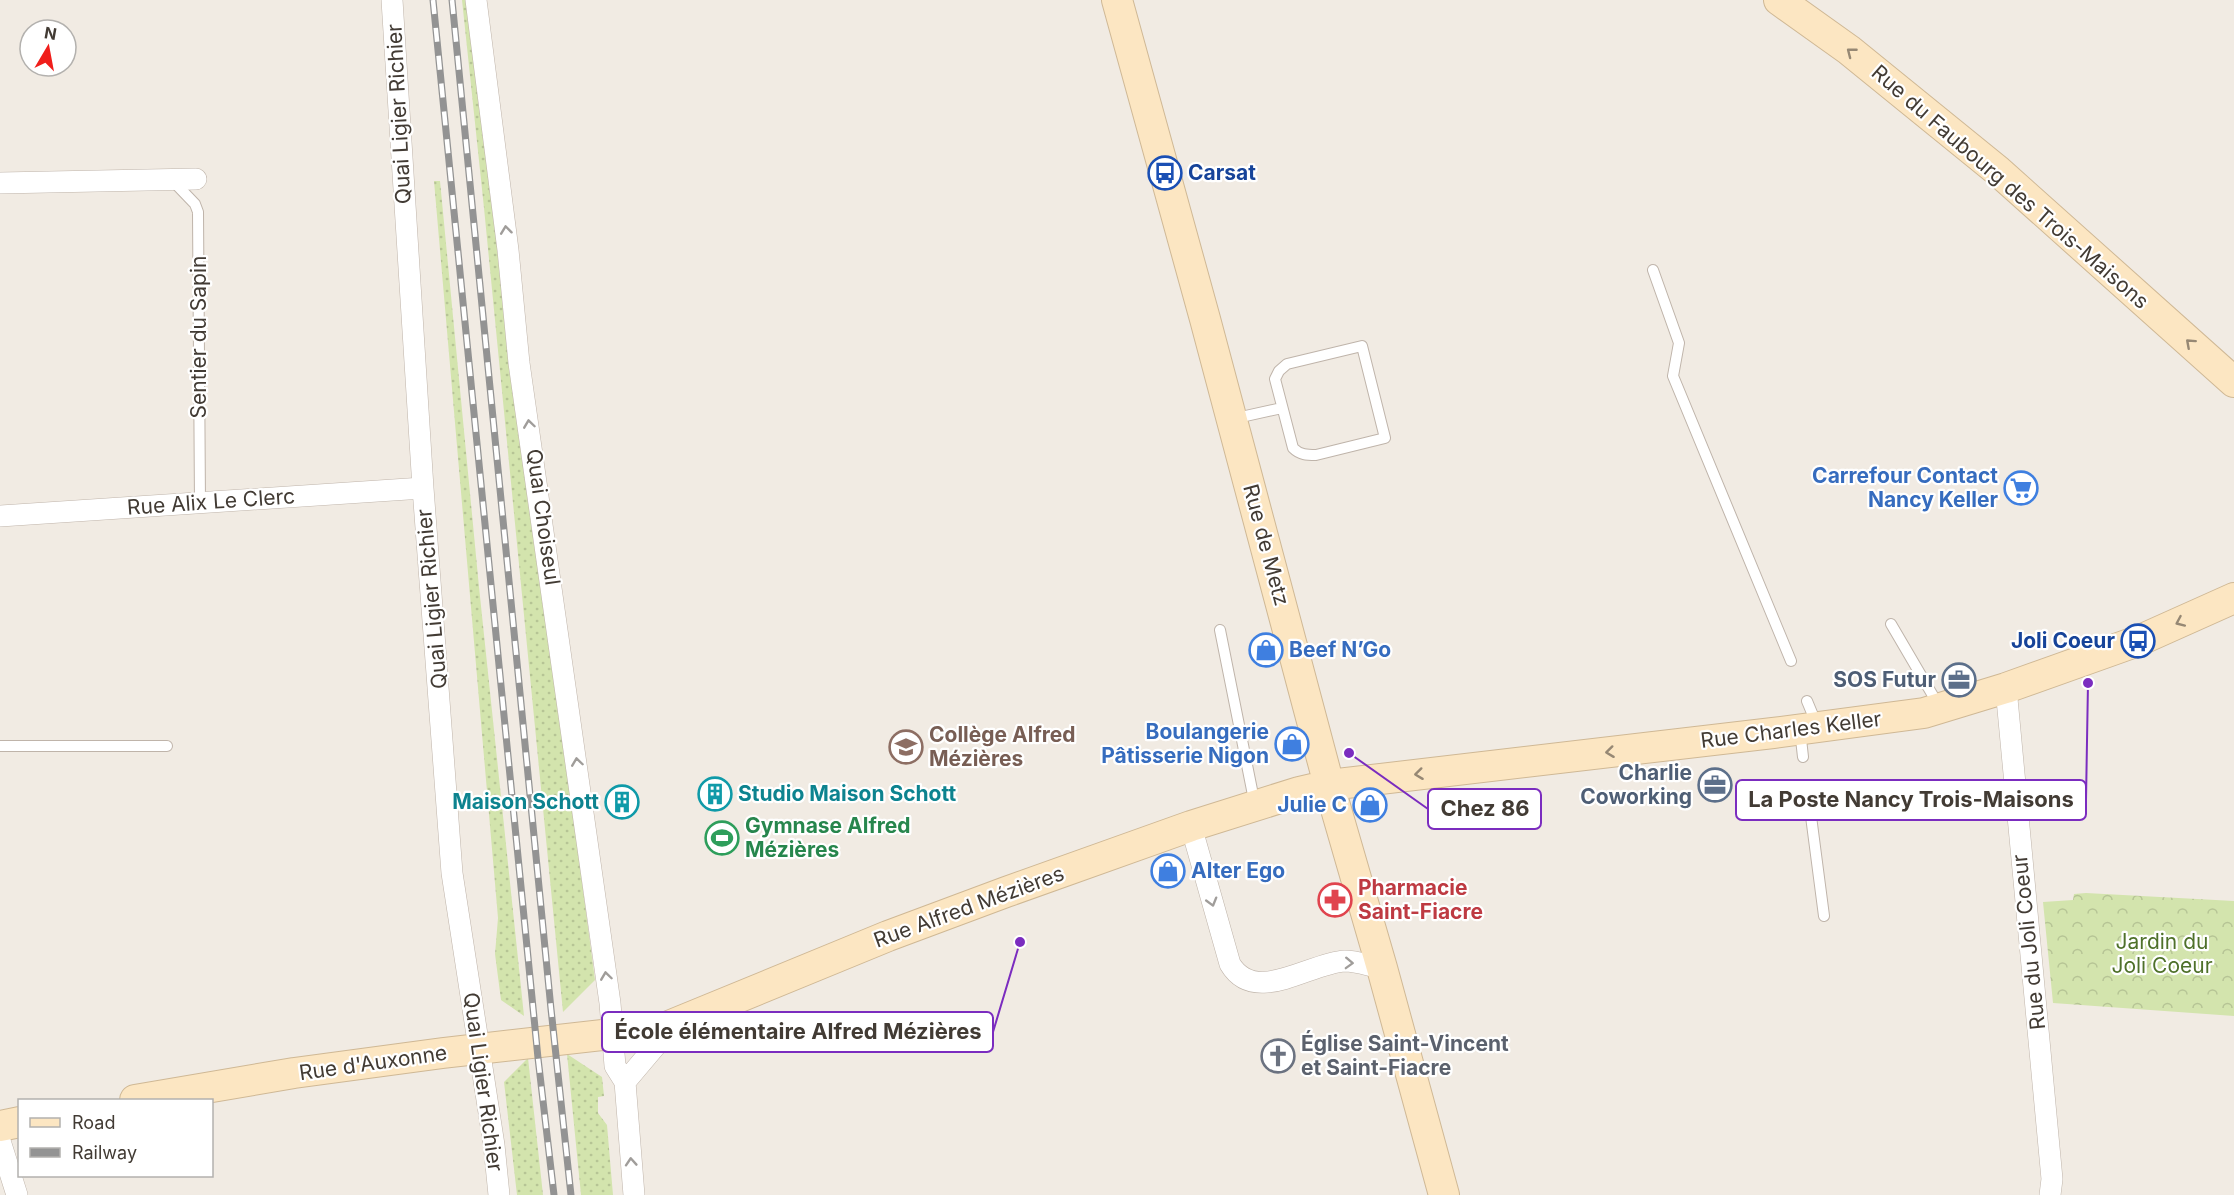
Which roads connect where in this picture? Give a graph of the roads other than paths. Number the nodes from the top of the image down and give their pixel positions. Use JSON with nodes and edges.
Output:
{"nodes":[{"id":1,"x":392,"y":0,"type":"edge"},
{"id":2,"x":476,"y":0,"type":"edge"},
{"id":3,"x":1117,"y":0,"type":"edge"},
{"id":4,"x":1779,"y":0,"type":"edge"},
{"id":5,"x":196,"y":179,"type":"dead end"},
{"id":6,"x":172,"y":180,"type":"junction"},
{"id":7,"x":0,"y":183,"type":"edge"},
{"id":8,"x":1653,"y":270,"type":"dead end"},
{"id":9,"x":2234,"y":382,"type":"edge"},
{"id":10,"x":1282,"y":408,"type":"junction"},
{"id":11,"x":1232,"y":419,"type":"junction"},
{"id":12,"x":423,"y":488,"type":"junction"},
{"id":13,"x":200,"y":503,"type":"junction"},
{"id":14,"x":0,"y":516,"type":"edge"},
{"id":15,"x":2234,"y":598,"type":"edge"},
{"id":16,"x":1891,"y":624,"type":"dead end"},
{"id":17,"x":1220,"y":630,"type":"dead end"},
{"id":18,"x":1791,"y":661,"type":"dead end"},
{"id":19,"x":2006,"y":688,"type":"junction"},
{"id":20,"x":1941,"y":708,"type":"junction"},
{"id":21,"x":0,"y":746,"type":"edge"},
{"id":22,"x":167,"y":746,"type":"dead end"},
{"id":23,"x":1329,"y":785,"type":"junction"},
{"id":24,"x":1809,"y":801,"type":"dead end"},
{"id":25,"x":1255,"y":805,"type":"junction"},
{"id":26,"x":1191,"y":826,"type":"junction"},
{"id":27,"x":1824,"y":916,"type":"dead end"},
{"id":28,"x":1382,"y":968,"type":"junction"},
{"id":29,"x":674,"y":1024,"type":"junction"},
{"id":30,"x":613,"y":1034,"type":"junction"},
{"id":31,"x":479,"y":1049,"type":"junction"},
{"id":32,"x":625,"y":1082,"type":"junction"},
{"id":33,"x":146,"y":1099,"type":"edge"},
{"id":34,"x":18,"y":1122,"type":"edge"},
{"id":35,"x":0,"y":1126,"type":"edge"},
{"id":36,"x":0,"y":1141,"type":"edge"},
{"id":37,"x":17,"y":1195,"type":"edge"},
{"id":38,"x":499,"y":1195,"type":"edge"},
{"id":39,"x":634,"y":1195,"type":"edge"},
{"id":40,"x":1444,"y":1195,"type":"edge"},
{"id":41,"x":2050,"y":1195,"type":"edge"}],
"edges":[{"from":1,"to":12,"type":"street","name":"Quai Ligier Richier"},
{"from":30,"to":2,"type":"street","name":"Quai Choiseul","one_way":true},
{"from":3,"to":11,"type":"main road","name":"Rue de Metz"},
{"from":9,"to":4,"type":"main road","name":"Rue du Faubourg des Trois-Maisons","one_way":true},
{"from":5,"to":6,"type":"street"},
{"from":6,"to":7,"type":"street"},
{"from":6,"to":13,"type":"lane","name":"Sentier du Sapin"},
{"from":8,"to":18,"type":"lane"},
{"from":10,"to":10,"type":"lane"},
{"from":10,"to":11,"type":"lane"},
{"from":11,"to":23,"type":"main road","name":"Rue de Metz"},
{"from":12,"to":13,"type":"street","name":"Rue Alix Le Clerc"},
{"from":12,"to":31,"type":"street","name":"Quai Ligier Richier"},
{"from":13,"to":14,"type":"street","name":"Rue Alix Le Clerc"},
{"from":15,"to":19,"type":"main road","name":"Rue Charles Keller","one_way":true},
{"from":16,"to":20,"type":"lane"},
{"from":17,"to":25,"type":"lane"},
{"from":19,"to":20,"type":"main road","name":"Rue Charles Keller"},
{"from":19,"to":41,"type":"street","name":"Rue du Joli Coeur"},
{"from":20,"to":23,"type":"main road","name":"Rue Charles Keller","one_way":true},
{"from":21,"to":22,"type":"lane"},
{"from":23,"to":25,"type":"main road","name":"Rue Alfred Mézières"},
{"from":23,"to":28,"type":"main road","name":"Rue de Metz"},
{"from":24,"to":27,"type":"lane"},
{"from":25,"to":26,"type":"main road","name":"Rue Alfred Mézières"},
{"from":26,"to":28,"type":"street","one_way":true},
{"from":26,"to":29,"type":"main road","name":"Rue Alfred Mézières"},
{"from":28,"to":40,"type":"main road","name":"Rue de Metz"},
{"from":29,"to":30,"type":"main road","name":"Rue Alfred Mézières"},
{"from":29,"to":32,"type":"street"},
{"from":30,"to":31,"type":"main road","name":"Rue d'Auxonne"},
{"from":30,"to":32,"type":"street","name":"Quai Choiseul"},
{"from":31,"to":33,"type":"main road","name":"Rue d'Auxonne"},
{"from":31,"to":38,"type":"street","name":"Quai Ligier Richier"},
{"from":39,"to":32,"type":"street","name":"Quai Choiseul","one_way":true},
{"from":34,"to":35,"type":"main road"},
{"from":36,"to":37,"type":"street"}]}
